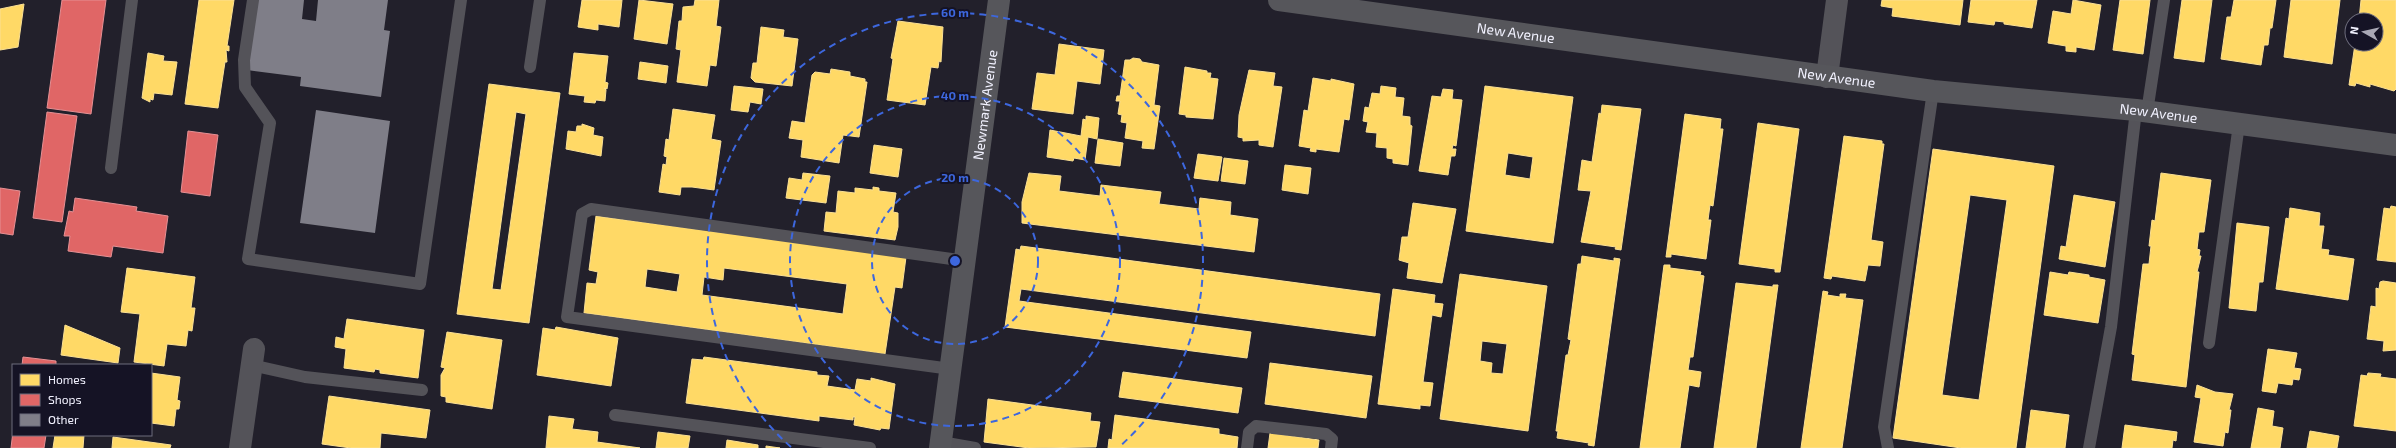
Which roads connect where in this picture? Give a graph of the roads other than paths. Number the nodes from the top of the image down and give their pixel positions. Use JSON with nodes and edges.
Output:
{"nodes":[{"id":1,"x":132,"y":0,"type":"edge"},
{"id":2,"x":253,"y":0,"type":"edge"},
{"id":3,"x":461,"y":0,"type":"edge"},
{"id":4,"x":540,"y":0,"type":"edge"},
{"id":5,"x":1000,"y":0,"type":"edge"},
{"id":6,"x":1279,"y":0,"type":"edge"},
{"id":7,"x":1837,"y":0,"type":"edge"},
{"id":8,"x":2164,"y":0,"type":"edge"},
{"id":9,"x":530,"y":67,"type":"dead end"},
{"id":10,"x":1827,"y":77,"type":"junction"},
{"id":11,"x":1933,"y":91,"type":"junction"},
{"id":12,"x":2142,"y":111,"type":"junction"},
{"id":13,"x":2238,"y":124,"type":"junction"},
{"id":14,"x":2396,"y":145,"type":"edge"},
{"id":15,"x":111,"y":168,"type":"dead end"},
{"id":16,"x":966,"y":261,"type":"junction"},
{"id":17,"x":2209,"y":343,"type":"dead end"},
{"id":18,"x":252,"y":357,"type":"joint"},
{"id":19,"x":951,"y":369,"type":"junction"},
{"id":20,"x":422,"y":390,"type":"dead end"},
{"id":21,"x":615,"y":416,"type":"dead end"},
{"id":22,"x":940,"y":445,"type":"edge"},
{"id":23,"x":240,"y":448,"type":"edge"},
{"id":24,"x":870,"y":448,"type":"edge"},
{"id":25,"x":974,"y":448,"type":"edge"},
{"id":26,"x":1247,"y":448,"type":"edge"},
{"id":27,"x":1331,"y":448,"type":"edge"},
{"id":28,"x":1888,"y":448,"type":"edge"},
{"id":29,"x":2089,"y":448,"type":"edge"}],
"edges":[{"from":1,"to":15,"type":"lane"},
{"from":2,"to":3,"type":"lane"},
{"from":4,"to":9,"type":"lane"},
{"from":5,"to":16,"type":"street","name":"Newmark Avenue"},
{"from":6,"to":10,"type":"street","name":"New Avenue"},
{"from":7,"to":10,"type":"street"},
{"from":8,"to":12,"type":"lane"},
{"from":10,"to":11,"type":"street","name":"New Avenue"},
{"from":11,"to":12,"type":"street","name":"New Avenue"},
{"from":11,"to":28,"type":"lane"},
{"from":12,"to":13,"type":"street","name":"New Avenue"},
{"from":12,"to":29,"type":"lane"},
{"from":13,"to":14,"type":"street","name":"New Avenue"},
{"from":13,"to":17,"type":"lane"},
{"from":16,"to":19,"type":"street","name":"Newmark Avenue"},
{"from":16,"to":19,"type":"lane"},
{"from":18,"to":20,"type":"lane"},
{"from":18,"to":23,"type":"street"},
{"from":19,"to":22,"type":"street","name":"Newmark Avenue"},
{"from":21,"to":24,"type":"lane"},
{"from":22,"to":25,"type":"lane"},
{"from":26,"to":27,"type":"lane"}]}
